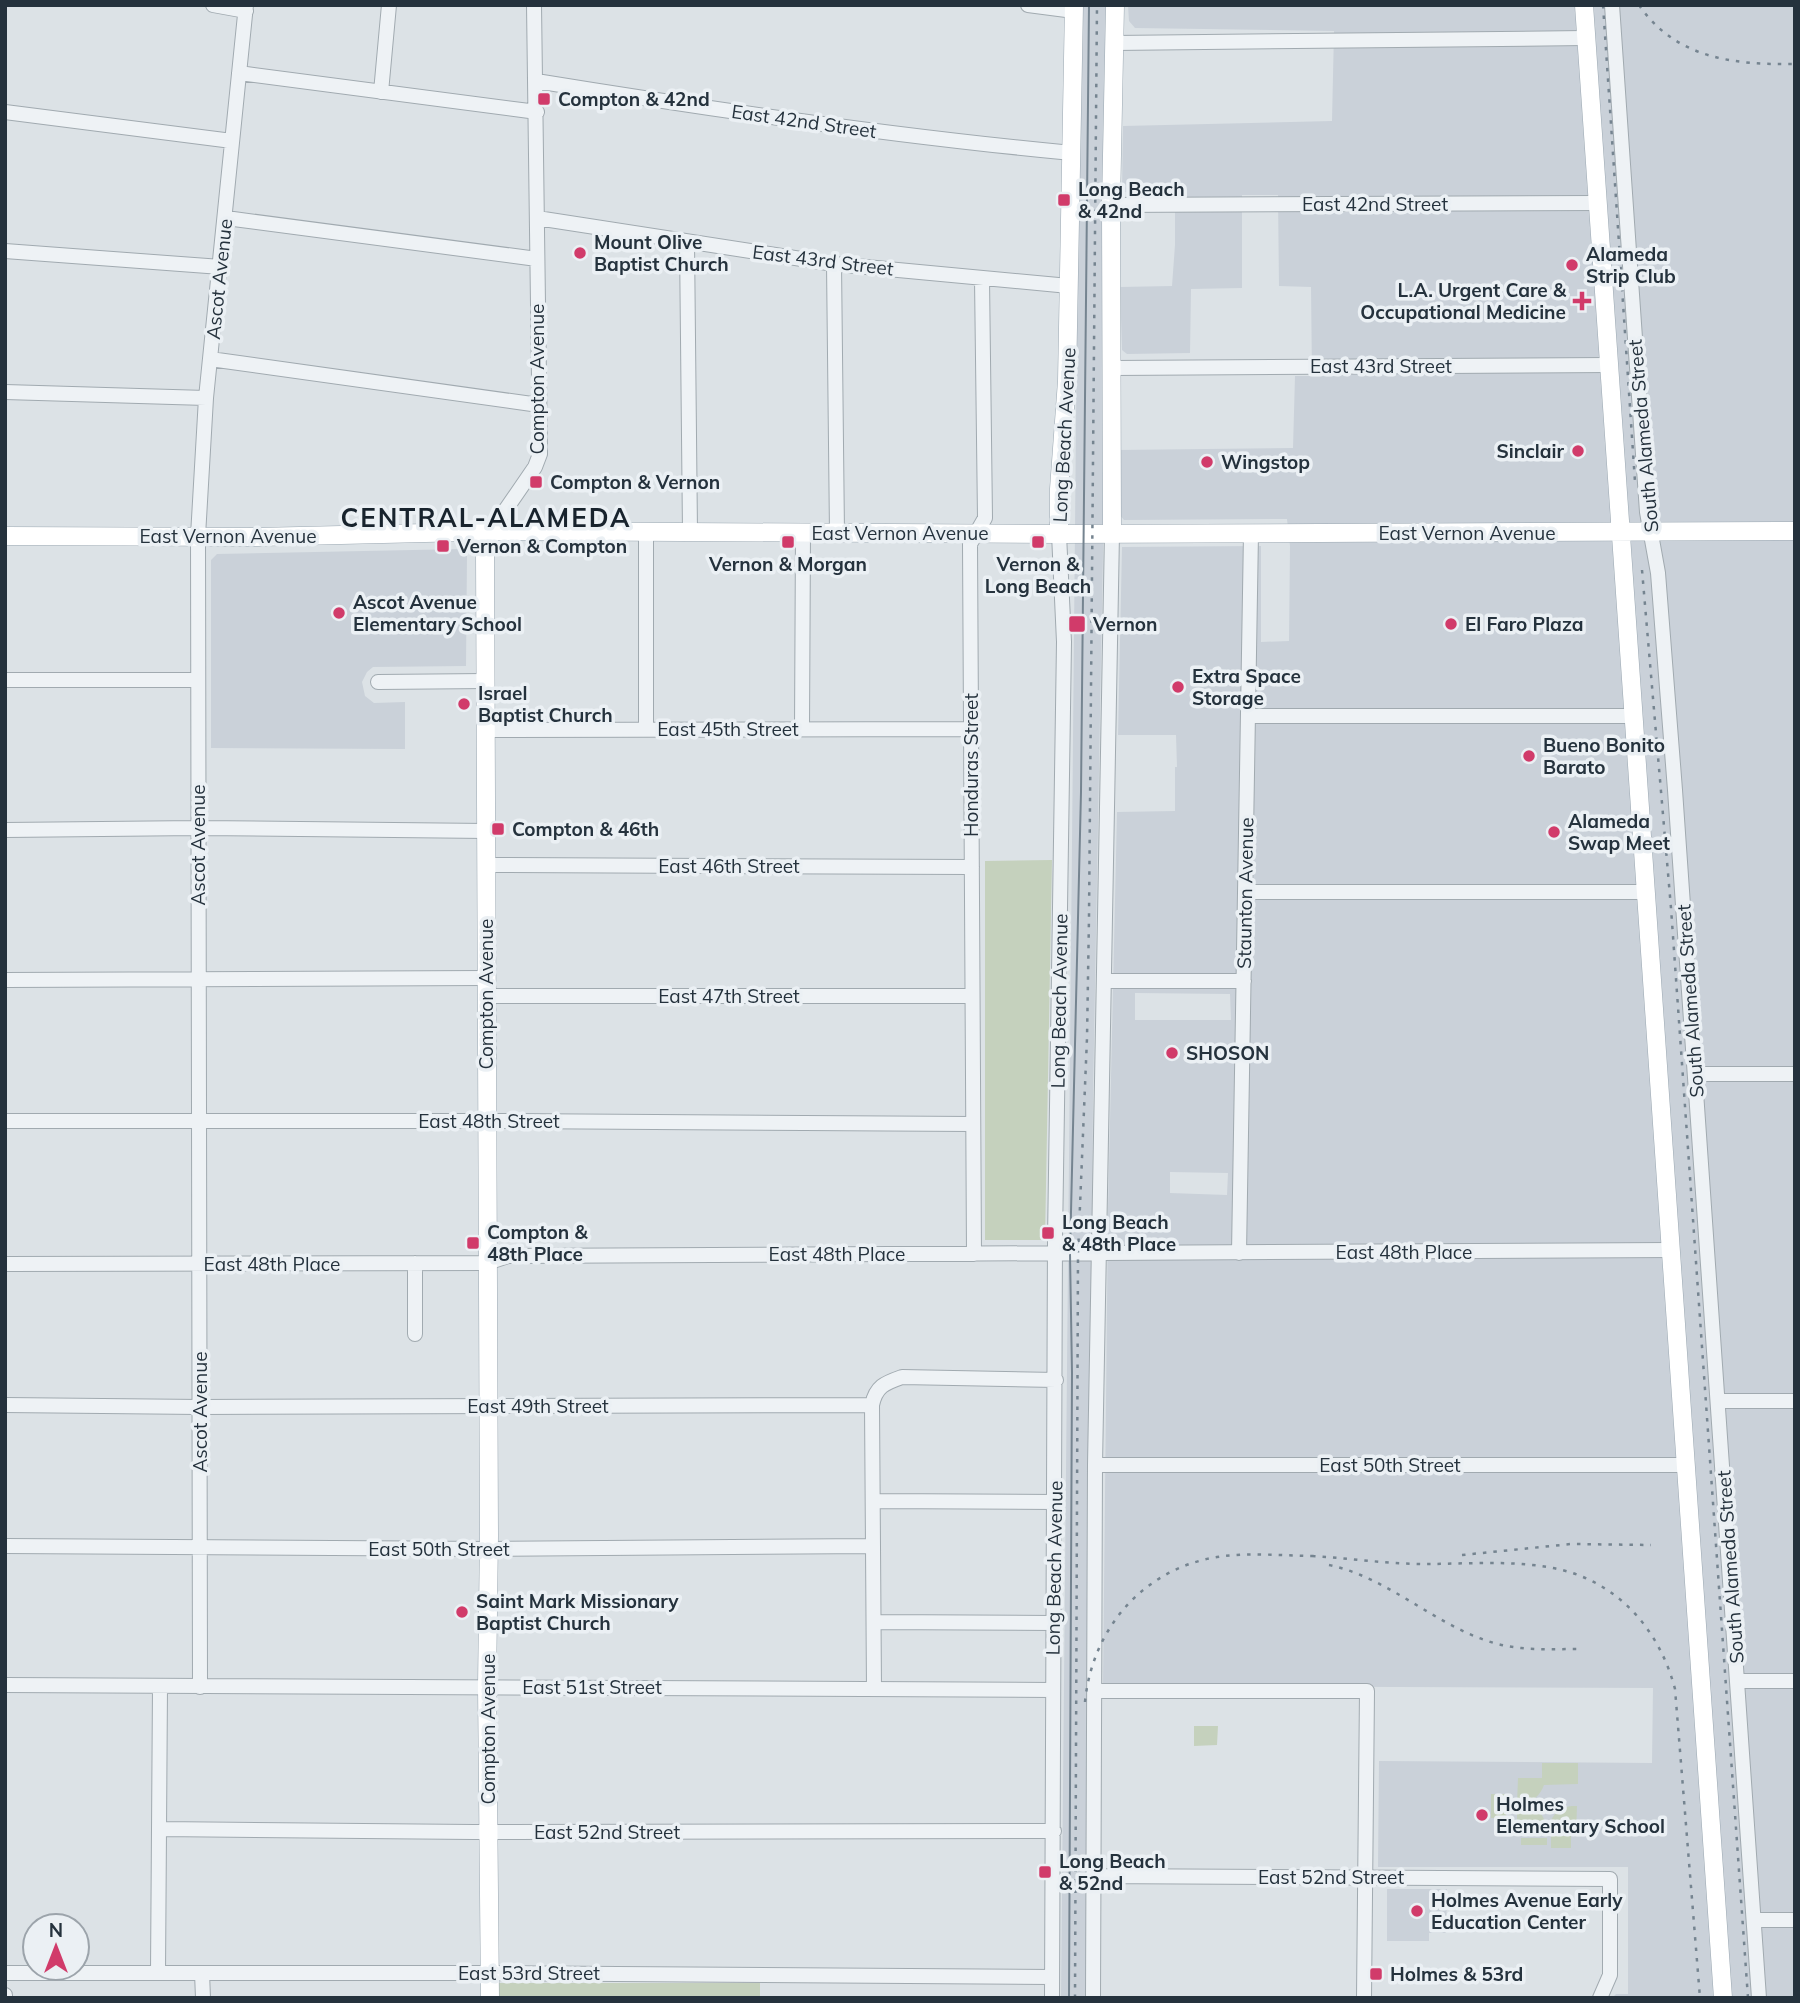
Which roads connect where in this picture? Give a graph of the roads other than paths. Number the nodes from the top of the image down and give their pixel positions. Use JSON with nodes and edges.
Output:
{"nodes":[{"id":1,"x":213,"y":5,"type":"edge"},
{"id":2,"x":389,"y":5,"type":"edge"},
{"id":3,"x":534,"y":5,"type":"edge"},
{"id":4,"x":1028,"y":5,"type":"edge"},
{"id":5,"x":1115,"y":5,"type":"edge"},
{"id":6,"x":1584,"y":5,"type":"edge"},
{"id":7,"x":1612,"y":5,"type":"edge"},
{"id":8,"x":246,"y":8,"type":"edge"},
{"id":9,"x":1074,"y":8,"type":"edge"},
{"id":10,"x":1585,"y":38,"type":"junction"},
{"id":11,"x":1114,"y":43,"type":"junction"},
{"id":12,"x":239,"y":73,"type":"junction"},
{"id":13,"x":536,"y":81,"type":"junction"},
{"id":14,"x":380,"y":92,"type":"junction"},
{"id":15,"x":5,"y":112,"type":"edge"},
{"id":16,"x":537,"y":112,"type":"junction"},
{"id":17,"x":232,"y":141,"type":"junction"},
{"id":18,"x":1072,"y":153,"type":"junction"},
{"id":19,"x":1597,"y":203,"type":"junction"},
{"id":20,"x":1111,"y":205,"type":"junction"},
{"id":21,"x":226,"y":218,"type":"junction"},
{"id":22,"x":537,"y":218,"type":"junction"},
{"id":23,"x":687,"y":243,"type":"junction"},
{"id":24,"x":5,"y":251,"type":"edge"},
{"id":25,"x":537,"y":259,"type":"junction"},
{"id":26,"x":834,"y":264,"type":"junction"},
{"id":27,"x":220,"y":267,"type":"junction"},
{"id":28,"x":982,"y":279,"type":"junction"},
{"id":29,"x":1069,"y":286,"type":"junction"},
{"id":30,"x":210,"y":359,"type":"junction"},
{"id":31,"x":1609,"y":365,"type":"junction"},
{"id":32,"x":1112,"y":368,"type":"junction"},
{"id":33,"x":5,"y":392,"type":"edge"},
{"id":34,"x":206,"y":398,"type":"junction"},
{"id":35,"x":540,"y":405,"type":"junction"},
{"id":36,"x":491,"y":531,"type":"junction"},
{"id":37,"x":1795,"y":531,"type":"edge"},
{"id":38,"x":646,"y":532,"type":"junction"},
{"id":39,"x":690,"y":532,"type":"junction"},
{"id":40,"x":803,"y":532,"type":"junction"},
{"id":41,"x":1651,"y":532,"type":"junction"},
{"id":42,"x":837,"y":533,"type":"junction"},
{"id":43,"x":976,"y":533,"type":"junction"},
{"id":44,"x":1111,"y":533,"type":"junction"},
{"id":45,"x":1251,"y":533,"type":"junction"},
{"id":46,"x":1621,"y":533,"type":"junction"},
{"id":47,"x":1059,"y":534,"type":"junction"},
{"id":48,"x":5,"y":536,"type":"edge"},
{"id":49,"x":198,"y":536,"type":"junction"},
{"id":50,"x":5,"y":680,"type":"edge"},
{"id":51,"x":197,"y":680,"type":"junction"},
{"id":52,"x":486,"y":681,"type":"junction"},
{"id":53,"x":378,"y":682,"type":"dead end"},
{"id":54,"x":1248,"y":716,"type":"junction"},
{"id":55,"x":1633,"y":716,"type":"junction"},
{"id":56,"x":646,"y":729,"type":"junction"},
{"id":57,"x":802,"y":729,"type":"junction"},
{"id":58,"x":971,"y":729,"type":"junction"},
{"id":59,"x":486,"y":730,"type":"junction"},
{"id":60,"x":198,"y":828,"type":"junction"},
{"id":61,"x":5,"y":830,"type":"edge"},
{"id":62,"x":486,"y":831,"type":"junction"},
{"id":63,"x":486,"y":865,"type":"junction"},
{"id":64,"x":972,"y":867,"type":"junction"},
{"id":65,"x":1245,"y":892,"type":"junction"},
{"id":66,"x":1646,"y":892,"type":"junction"},
{"id":67,"x":199,"y":979,"type":"junction"},
{"id":68,"x":5,"y":980,"type":"edge"},
{"id":69,"x":1104,"y":981,"type":"junction"},
{"id":70,"x":1244,"y":981,"type":"junction"},
{"id":71,"x":486,"y":987,"type":"junction"},
{"id":72,"x":972,"y":996,"type":"junction"},
{"id":73,"x":1696,"y":1074,"type":"junction"},
{"id":74,"x":1795,"y":1074,"type":"edge"},
{"id":75,"x":5,"y":1121,"type":"edge"},
{"id":76,"x":486,"y":1121,"type":"junction"},
{"id":77,"x":198,"y":1122,"type":"junction"},
{"id":78,"x":973,"y":1124,"type":"junction"},
{"id":79,"x":1671,"y":1250,"type":"junction"},
{"id":80,"x":1239,"y":1252,"type":"junction"},
{"id":81,"x":1098,"y":1253,"type":"junction"},
{"id":82,"x":974,"y":1254,"type":"junction"},
{"id":83,"x":1056,"y":1254,"type":"junction"},
{"id":84,"x":415,"y":1263,"type":"junction"},
{"id":85,"x":487,"y":1263,"type":"junction"},
{"id":86,"x":5,"y":1264,"type":"edge"},
{"id":87,"x":200,"y":1265,"type":"junction"},
{"id":88,"x":415,"y":1335,"type":"dead end"},
{"id":89,"x":1056,"y":1380,"type":"junction"},
{"id":90,"x":1718,"y":1401,"type":"junction"},
{"id":91,"x":1795,"y":1401,"type":"edge"},
{"id":92,"x":5,"y":1405,"type":"edge"},
{"id":93,"x":872,"y":1405,"type":"junction"},
{"id":94,"x":488,"y":1406,"type":"junction"},
{"id":95,"x":200,"y":1407,"type":"junction"},
{"id":96,"x":1095,"y":1465,"type":"junction"},
{"id":97,"x":1686,"y":1465,"type":"junction"},
{"id":98,"x":874,"y":1501,"type":"junction"},
{"id":99,"x":1056,"y":1502,"type":"junction"},
{"id":100,"x":5,"y":1546,"type":"edge"},
{"id":101,"x":873,"y":1546,"type":"junction"},
{"id":102,"x":200,"y":1548,"type":"junction"},
{"id":103,"x":489,"y":1549,"type":"junction"},
{"id":104,"x":874,"y":1622,"type":"junction"},
{"id":105,"x":1053,"y":1623,"type":"junction"},
{"id":106,"x":1738,"y":1681,"type":"junction"},
{"id":107,"x":1795,"y":1681,"type":"edge"},
{"id":108,"x":5,"y":1685,"type":"edge"},
{"id":109,"x":487,"y":1686,"type":"junction"},
{"id":110,"x":160,"y":1687,"type":"junction"},
{"id":111,"x":200,"y":1687,"type":"junction"},
{"id":112,"x":874,"y":1689,"type":"junction"},
{"id":113,"x":1053,"y":1690,"type":"junction"},
{"id":114,"x":1094,"y":1691,"type":"junction"},
{"id":115,"x":160,"y":1829,"type":"junction"},
{"id":116,"x":1054,"y":1831,"type":"junction"},
{"id":117,"x":488,"y":1832,"type":"junction"},
{"id":118,"x":1093,"y":1876,"type":"junction"},
{"id":119,"x":1364,"y":1877,"type":"junction"},
{"id":120,"x":1755,"y":1920,"type":"junction"},
{"id":121,"x":1795,"y":1920,"type":"edge"},
{"id":122,"x":5,"y":1973,"type":"edge"},
{"id":123,"x":158,"y":1973,"type":"junction"},
{"id":124,"x":202,"y":1973,"type":"junction"},
{"id":125,"x":490,"y":1973,"type":"junction"},
{"id":126,"x":1052,"y":1977,"type":"junction"},
{"id":127,"x":203,"y":1998,"type":"edge"},
{"id":128,"x":491,"y":1998,"type":"edge"},
{"id":129,"x":1052,"y":1998,"type":"edge"},
{"id":130,"x":1093,"y":1998,"type":"edge"},
{"id":131,"x":1364,"y":1998,"type":"edge"},
{"id":132,"x":1600,"y":1998,"type":"edge"},
{"id":133,"x":1723,"y":1998,"type":"edge"},
{"id":134,"x":1759,"y":1998,"type":"edge"}],
"edges":[{"from":1,"to":8,"type":"street"},
{"from":2,"to":14,"type":"street"},
{"from":3,"to":13,"type":"street","name":"Compton Avenue"},
{"from":4,"to":9,"type":"street"},
{"from":5,"to":11,"type":"main road","name":"Long Beach Avenue"},
{"from":6,"to":10,"type":"main road","name":"South Alameda Street"},
{"from":7,"to":41,"type":"street","name":"South Alameda Street"},
{"from":8,"to":12,"type":"street","name":"Ascot Avenue"},
{"from":9,"to":18,"type":"main road","name":"Long Beach Avenue"},
{"from":10,"to":11,"type":"street"},
{"from":10,"to":19,"type":"main road","name":"South Alameda Street"},
{"from":11,"to":20,"type":"main road","name":"Long Beach Avenue"},
{"from":12,"to":14,"type":"street"},
{"from":12,"to":17,"type":"street","name":"Ascot Avenue"},
{"from":13,"to":16,"type":"street","name":"Compton Avenue"},
{"from":13,"to":18,"type":"street","name":"East 42nd Street"},
{"from":14,"to":16,"type":"street"},
{"from":15,"to":17,"type":"street"},
{"from":16,"to":22,"type":"street","name":"Compton Avenue"},
{"from":17,"to":21,"type":"street","name":"Ascot Avenue"},
{"from":18,"to":29,"type":"main road","name":"Long Beach Avenue"},
{"from":19,"to":20,"type":"street","name":"East 42nd Street"},
{"from":19,"to":31,"type":"main road","name":"South Alameda Street"},
{"from":20,"to":32,"type":"main road","name":"Long Beach Avenue"},
{"from":21,"to":25,"type":"street"},
{"from":21,"to":27,"type":"street","name":"Ascot Avenue"},
{"from":22,"to":23,"type":"street","name":"East 43rd Street"},
{"from":22,"to":25,"type":"street","name":"Compton Avenue"},
{"from":23,"to":26,"type":"street","name":"East 43rd Street"},
{"from":23,"to":39,"type":"street"},
{"from":24,"to":27,"type":"street"},
{"from":25,"to":35,"type":"street","name":"Compton Avenue"},
{"from":26,"to":28,"type":"street","name":"East 43rd Street"},
{"from":26,"to":42,"type":"street"},
{"from":27,"to":30,"type":"street","name":"Ascot Avenue"},
{"from":28,"to":29,"type":"street","name":"East 43rd Street"},
{"from":28,"to":43,"type":"street","name":"Honduras Street"},
{"from":29,"to":47,"type":"main road","name":"Long Beach Avenue"},
{"from":30,"to":34,"type":"street","name":"Ascot Avenue"},
{"from":30,"to":35,"type":"street"},
{"from":31,"to":32,"type":"street","name":"East 43rd Street"},
{"from":31,"to":46,"type":"main road","name":"South Alameda Street"},
{"from":32,"to":44,"type":"main road","name":"Long Beach Avenue"},
{"from":33,"to":34,"type":"street"},
{"from":34,"to":49,"type":"street","name":"Ascot Avenue"},
{"from":35,"to":36,"type":"street","name":"Compton Avenue"},
{"from":36,"to":38,"type":"main road","name":"East Vernon Avenue"},
{"from":36,"to":49,"type":"main road","name":"East Vernon Avenue"},
{"from":36,"to":52,"type":"main road","name":"Compton Avenue"},
{"from":37,"to":41,"type":"main road","name":"East Vernon Avenue"},
{"from":38,"to":39,"type":"main road","name":"East Vernon Avenue"},
{"from":38,"to":56,"type":"street"},
{"from":39,"to":40,"type":"main road","name":"East Vernon Avenue"},
{"from":40,"to":42,"type":"main road","name":"East Vernon Avenue"},
{"from":40,"to":57,"type":"street"},
{"from":41,"to":46,"type":"main road","name":"East Vernon Avenue"},
{"from":41,"to":73,"type":"street","name":"South Alameda Street"},
{"from":42,"to":43,"type":"main road","name":"East Vernon Avenue"},
{"from":43,"to":47,"type":"main road","name":"East Vernon Avenue"},
{"from":43,"to":58,"type":"street","name":"Honduras Street"},
{"from":44,"to":45,"type":"main road","name":"East Vernon Avenue"},
{"from":44,"to":47,"type":"main road","name":"East Vernon Avenue"},
{"from":44,"to":69,"type":"street","name":"Long Beach Avenue"},
{"from":45,"to":46,"type":"main road","name":"East Vernon Avenue"},
{"from":45,"to":54,"type":"street","name":"Staunton Avenue"},
{"from":46,"to":55,"type":"main road","name":"South Alameda Street"},
{"from":47,"to":83,"type":"street","name":"Long Beach Avenue"},
{"from":48,"to":49,"type":"main road","name":"East Vernon Avenue"},
{"from":49,"to":51,"type":"street","name":"Ascot Avenue"},
{"from":50,"to":51,"type":"street"},
{"from":51,"to":60,"type":"street","name":"Ascot Avenue"},
{"from":52,"to":53,"type":"street"},
{"from":52,"to":59,"type":"main road","name":"Compton Avenue"},
{"from":54,"to":55,"type":"street"},
{"from":54,"to":65,"type":"street","name":"Staunton Avenue"},
{"from":55,"to":66,"type":"main road","name":"South Alameda Street"},
{"from":56,"to":57,"type":"street","name":"East 45th Street"},
{"from":56,"to":59,"type":"street","name":"East 45th Street"},
{"from":57,"to":58,"type":"street","name":"East 45th Street"},
{"from":58,"to":64,"type":"street","name":"Honduras Street"},
{"from":59,"to":62,"type":"main road","name":"Compton Avenue"},
{"from":60,"to":61,"type":"street"},
{"from":60,"to":62,"type":"street"},
{"from":60,"to":67,"type":"street","name":"Ascot Avenue"},
{"from":62,"to":63,"type":"main road","name":"Compton Avenue"},
{"from":63,"to":64,"type":"street","name":"East 46th Street"},
{"from":63,"to":71,"type":"main road","name":"Compton Avenue"},
{"from":64,"to":72,"type":"street","name":"Honduras Street"},
{"from":65,"to":66,"type":"street"},
{"from":65,"to":70,"type":"street","name":"Staunton Avenue"},
{"from":66,"to":79,"type":"main road","name":"South Alameda Street"},
{"from":67,"to":68,"type":"street","name":"East 47th Street"},
{"from":67,"to":71,"type":"street","name":"East 47th Street"},
{"from":67,"to":77,"type":"street","name":"Ascot Avenue"},
{"from":69,"to":70,"type":"street"},
{"from":69,"to":81,"type":"street","name":"Long Beach Avenue"},
{"from":70,"to":80,"type":"street","name":"Staunton Avenue"},
{"from":71,"to":72,"type":"street","name":"East 47th Street"},
{"from":71,"to":76,"type":"main road","name":"Compton Avenue"},
{"from":72,"to":78,"type":"street","name":"Honduras Street"},
{"from":73,"to":74,"type":"street"},
{"from":73,"to":90,"type":"street","name":"South Alameda Street"},
{"from":75,"to":77,"type":"street","name":"East 48th Street"},
{"from":76,"to":77,"type":"street","name":"East 48th Street"},
{"from":76,"to":78,"type":"street","name":"East 48th Street"},
{"from":76,"to":85,"type":"main road","name":"Compton Avenue"},
{"from":77,"to":87,"type":"street","name":"Ascot Avenue"},
{"from":78,"to":82,"type":"street","name":"Honduras Street"},
{"from":79,"to":80,"type":"street","name":"East 48th Place"},
{"from":79,"to":97,"type":"main road","name":"South Alameda Street"},
{"from":80,"to":81,"type":"street","name":"East 48th Place"},
{"from":81,"to":83,"type":"street","name":"East 48th Place"},
{"from":81,"to":96,"type":"street","name":"Long Beach Avenue"},
{"from":82,"to":83,"type":"street","name":"East 48th Place"},
{"from":82,"to":85,"type":"street","name":"East 48th Place"},
{"from":83,"to":89,"type":"street","name":"Long Beach Avenue"},
{"from":84,"to":85,"type":"street","name":"East 48th Place"},
{"from":84,"to":87,"type":"street","name":"East 48th Place"},
{"from":84,"to":88,"type":"street"},
{"from":85,"to":94,"type":"main road","name":"Compton Avenue"},
{"from":86,"to":87,"type":"street","name":"East 48th Place"},
{"from":87,"to":95,"type":"street","name":"Ascot Avenue"},
{"from":89,"to":93,"type":"street"},
{"from":89,"to":99,"type":"street","name":"Long Beach Avenue"},
{"from":90,"to":91,"type":"street"},
{"from":90,"to":106,"type":"street","name":"South Alameda Street"},
{"from":92,"to":95,"type":"street","name":"East 49th Street"},
{"from":93,"to":94,"type":"street","name":"East 49th Street"},
{"from":93,"to":98,"type":"street"},
{"from":94,"to":95,"type":"street","name":"East 49th Street"},
{"from":94,"to":103,"type":"main road","name":"Compton Avenue"},
{"from":95,"to":102,"type":"street","name":"Ascot Avenue"},
{"from":96,"to":97,"type":"street","name":"East 50th Street"},
{"from":96,"to":114,"type":"street","name":"Long Beach Avenue"},
{"from":97,"to":133,"type":"main road","name":"South Alameda Street"},
{"from":98,"to":99,"type":"street"},
{"from":98,"to":101,"type":"street"},
{"from":99,"to":105,"type":"street","name":"Long Beach Avenue"},
{"from":100,"to":102,"type":"street","name":"East 50th Street"},
{"from":101,"to":103,"type":"street","name":"East 50th Street"},
{"from":101,"to":104,"type":"street"},
{"from":102,"to":103,"type":"street","name":"East 50th Street"},
{"from":102,"to":111,"type":"street","name":"Ascot Avenue"},
{"from":103,"to":109,"type":"main road","name":"Compton Avenue"},
{"from":104,"to":105,"type":"street"},
{"from":104,"to":112,"type":"street"},
{"from":105,"to":113,"type":"street","name":"Long Beach Avenue"},
{"from":106,"to":107,"type":"street"},
{"from":106,"to":120,"type":"street","name":"South Alameda Street"},
{"from":108,"to":110,"type":"street","name":"East 51st Street"},
{"from":109,"to":111,"type":"street","name":"East 51st Street"},
{"from":109,"to":112,"type":"street","name":"East 51st Street"},
{"from":109,"to":117,"type":"main road","name":"Compton Avenue"},
{"from":110,"to":111,"type":"street","name":"East 51st Street"},
{"from":110,"to":115,"type":"street"},
{"from":112,"to":113,"type":"street","name":"East 51st Street"},
{"from":113,"to":116,"type":"street","name":"Long Beach Avenue"},
{"from":114,"to":118,"type":"street","name":"Long Beach Avenue"},
{"from":114,"to":119,"type":"street"},
{"from":115,"to":117,"type":"street","name":"East 52nd Street"},
{"from":115,"to":123,"type":"street"},
{"from":116,"to":117,"type":"street","name":"East 52nd Street"},
{"from":116,"to":126,"type":"street","name":"Long Beach Avenue"},
{"from":117,"to":125,"type":"main road","name":"Compton Avenue"},
{"from":118,"to":119,"type":"street","name":"East 52nd Street"},
{"from":118,"to":130,"type":"street","name":"Long Beach Avenue"},
{"from":119,"to":131,"type":"street"},
{"from":119,"to":132,"type":"street","name":"East 52nd Street"},
{"from":120,"to":121,"type":"street"},
{"from":120,"to":134,"type":"street","name":"South Alameda Street"},
{"from":122,"to":123,"type":"street","name":"East 53rd Street"},
{"from":123,"to":124,"type":"street","name":"East 53rd Street"},
{"from":124,"to":125,"type":"street","name":"East 53rd Street"},
{"from":124,"to":127,"type":"street"},
{"from":125,"to":126,"type":"street","name":"East 53rd Street"},
{"from":125,"to":128,"type":"main road","name":"Compton Avenue"},
{"from":126,"to":129,"type":"street","name":"Long Beach Avenue"}]}
